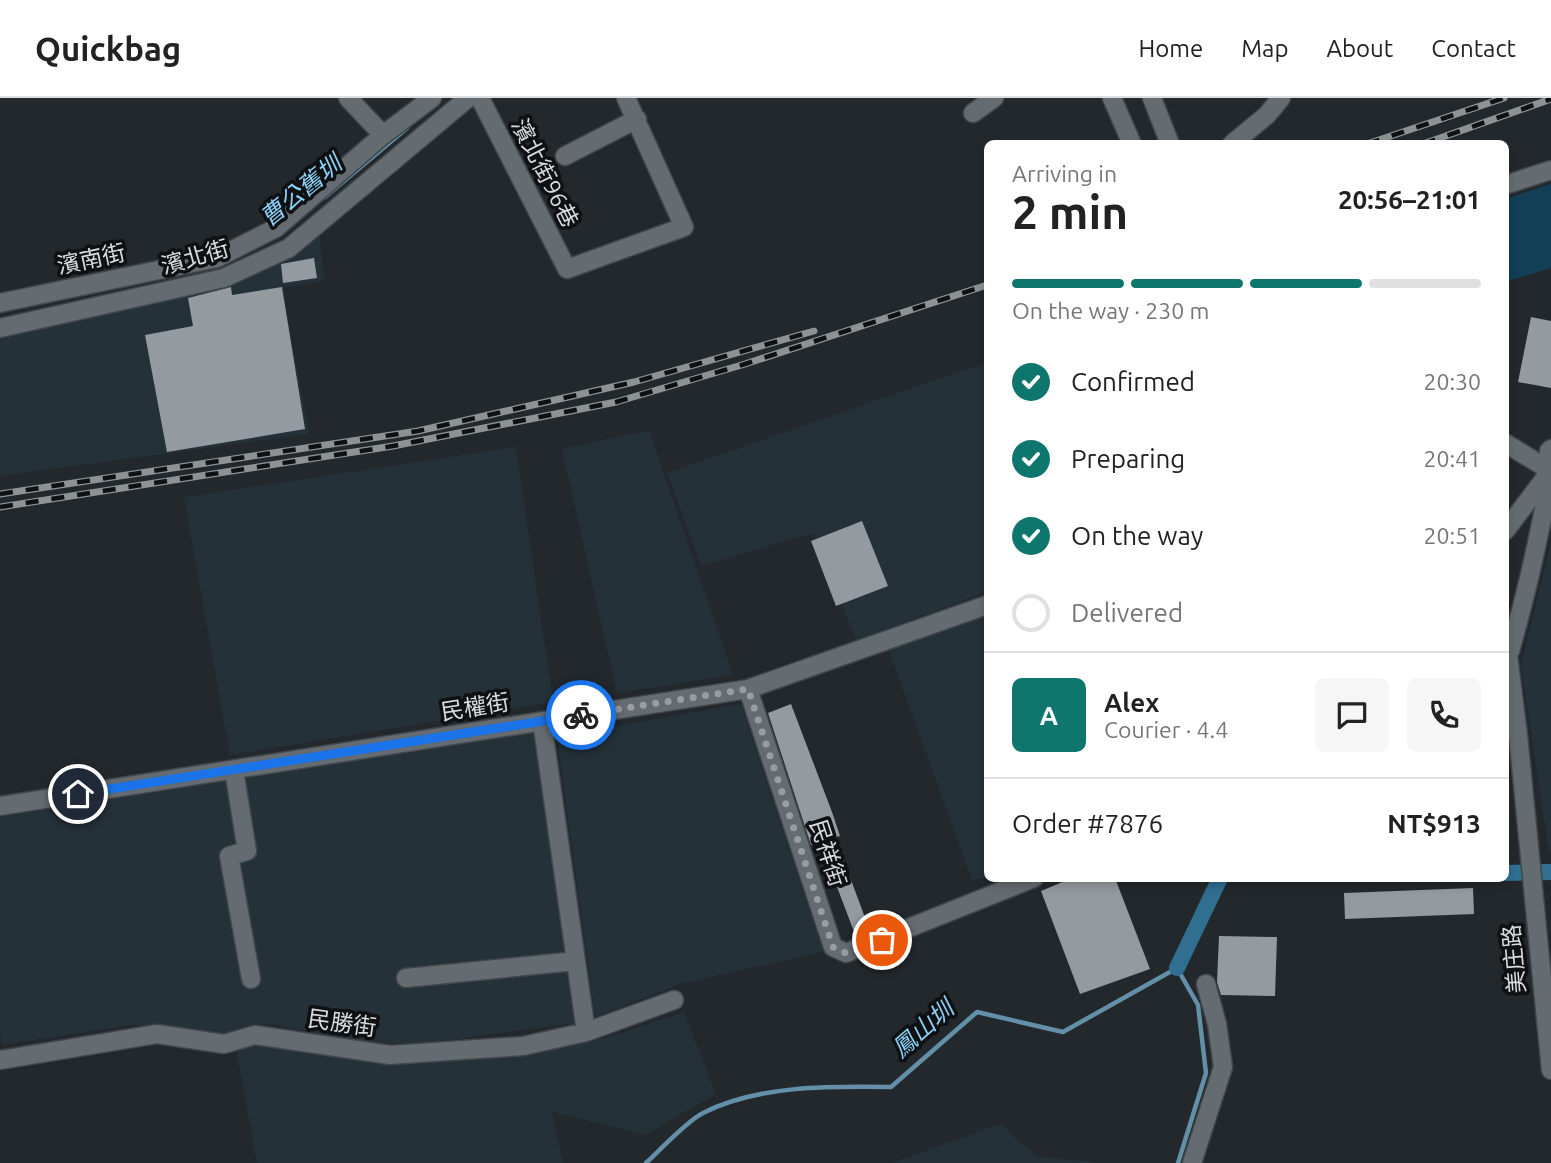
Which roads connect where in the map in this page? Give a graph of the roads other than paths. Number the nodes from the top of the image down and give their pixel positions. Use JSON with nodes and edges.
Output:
{"nodes":[{"id":1,"x":348,"y":98,"type":"edge"},
{"id":2,"x":432,"y":98,"type":"edge"},
{"id":3,"x":468,"y":98,"type":"edge"},
{"id":4,"x":480,"y":98,"type":"edge"},
{"id":5,"x":626,"y":98,"type":"edge"},
{"id":6,"x":993,"y":98,"type":"edge"},
{"id":7,"x":1112,"y":98,"type":"edge"},
{"id":8,"x":1152,"y":98,"type":"edge"},
{"id":9,"x":1281,"y":98,"type":"edge"},
{"id":10,"x":973,"y":113,"type":"dead end"},
{"id":11,"x":637,"y":119,"type":"junction"},
{"id":12,"x":383,"y":135,"type":"junction"},
{"id":13,"x":1130,"y":140,"type":"edge"},
{"id":14,"x":1168,"y":140,"type":"edge"},
{"id":15,"x":1237,"y":140,"type":"edge"},
{"id":16,"x":565,"y":156,"type":"dead end"},
{"id":17,"x":1551,"y":170,"type":"edge"},
{"id":18,"x":1509,"y":183,"type":"edge"},
{"id":19,"x":0,"y":303,"type":"edge"},
{"id":20,"x":2,"y":321,"type":"edge"},
{"id":21,"x":1509,"y":445,"type":"edge"},
{"id":22,"x":1551,"y":449,"type":"edge"},
{"id":23,"x":1551,"y":471,"type":"edge"},
{"id":24,"x":1546,"y":518,"type":"edge"},
{"id":25,"x":1509,"y":526,"type":"edge"},
{"id":26,"x":984,"y":606,"type":"edge"},
{"id":27,"x":1509,"y":654,"type":"edge"},
{"id":28,"x":1509,"y":684,"type":"edge"},
{"id":29,"x":748,"y":689,"type":"junction"},
{"id":30,"x":1510,"y":711,"type":"edge"},
{"id":31,"x":542,"y":721,"type":"junction"},
{"id":32,"x":234,"y":770,"type":"junction"},
{"id":33,"x":0,"y":806,"type":"edge"},
{"id":34,"x":1024,"y":882,"type":"edge"},
{"id":35,"x":576,"y":961,"type":"junction"},
{"id":36,"x":406,"y":978,"type":"dead end"},
{"id":37,"x":251,"y":979,"type":"dead end"},
{"id":38,"x":1206,"y":984,"type":"dead end"},
{"id":39,"x":674,"y":1000,"type":"dead end"},
{"id":40,"x":1547,"y":1014,"type":"edge"},
{"id":41,"x":586,"y":1032,"type":"junction"},
{"id":42,"x":0,"y":1060,"type":"edge"},
{"id":43,"x":1551,"y":1070,"type":"edge"},
{"id":44,"x":1192,"y":1163,"type":"edge"}],
"edges":[{"from":1,"to":12,"type":"street"},
{"from":2,"to":12,"type":"street","name":"濱南街"},
{"from":3,"to":20,"type":"street","name":"濱北街"},
{"from":4,"to":11,"type":"street","name":"濱北街96巷"},
{"from":5,"to":11,"type":"street"},
{"from":6,"to":10,"type":"street"},
{"from":7,"to":13,"type":"street"},
{"from":8,"to":14,"type":"street"},
{"from":9,"to":15,"type":"street"},
{"from":11,"to":16,"type":"street"},
{"from":12,"to":19,"type":"street","name":"濱南街"},
{"from":17,"to":18,"type":"street"},
{"from":21,"to":23,"type":"street"},
{"from":22,"to":23,"type":"street"},
{"from":23,"to":24,"type":"street"},
{"from":23,"to":25,"type":"street"},
{"from":24,"to":27,"type":"street"},
{"from":26,"to":29,"type":"street","name":"民權街"},
{"from":28,"to":30,"type":"street","name":"美庄路"},
{"from":29,"to":31,"type":"street","name":"民權街"},
{"from":29,"to":34,"type":"street","name":"民祥街"},
{"from":30,"to":40,"type":"street","name":"美庄路"},
{"from":31,"to":32,"type":"street","name":"民權街"},
{"from":31,"to":35,"type":"street"},
{"from":32,"to":33,"type":"street","name":"民權街"},
{"from":32,"to":37,"type":"street"},
{"from":35,"to":36,"type":"street"},
{"from":35,"to":41,"type":"street"},
{"from":38,"to":44,"type":"street"},
{"from":39,"to":41,"type":"street","name":"民勝街"},
{"from":40,"to":43,"type":"street","name":"美庄路"},
{"from":41,"to":42,"type":"street","name":"民勝街"}]}
